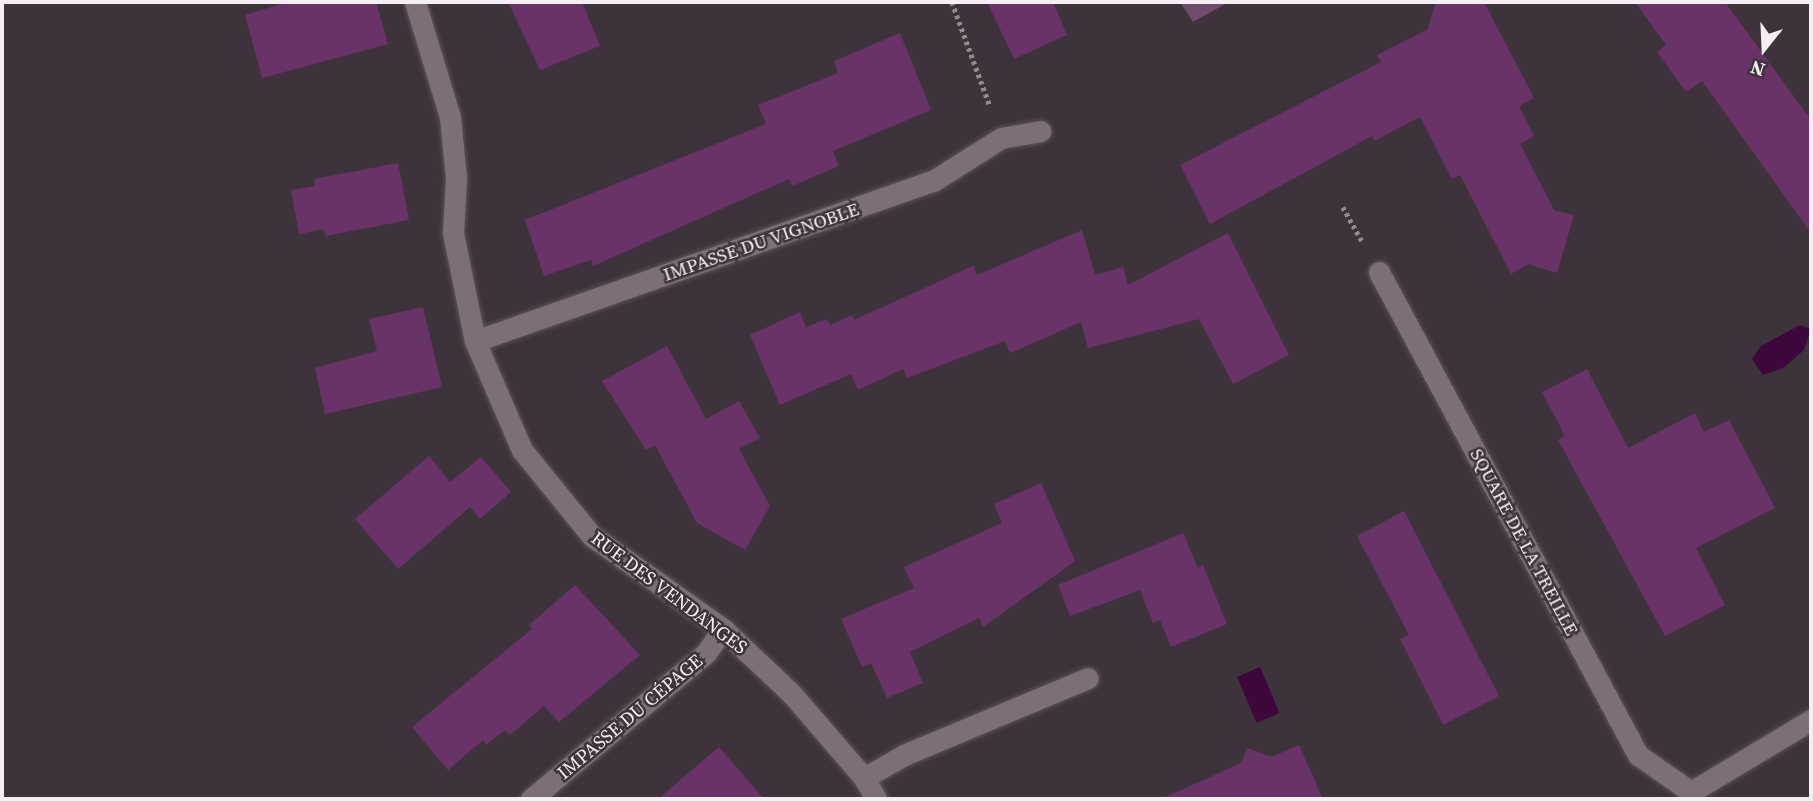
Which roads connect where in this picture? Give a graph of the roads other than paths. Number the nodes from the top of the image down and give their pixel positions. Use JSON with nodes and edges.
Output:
{"nodes":[{"id":1,"x":415,"y":2,"type":"edge"},
{"id":2,"x":1040,"y":131,"type":"dead end"},
{"id":3,"x":1379,"y":272,"type":"dead end"},
{"id":4,"x":475,"y":341,"type":"junction"},
{"id":5,"x":723,"y":629,"type":"junction"},
{"id":6,"x":1087,"y":678,"type":"dead end"},
{"id":7,"x":1811,"y":720,"type":"edge"},
{"id":8,"x":864,"y":778,"type":"junction"},
{"id":9,"x":1690,"y":796,"type":"edge"},
{"id":10,"x":531,"y":799,"type":"edge"},
{"id":11,"x":876,"y":799,"type":"edge"}],
"edges":[{"from":1,"to":4,"type":"street","name":"RUE DES VENDANGES"},
{"from":2,"to":4,"type":"street","name":"IMPASSE DU VIGNOBLE"},
{"from":3,"to":9,"type":"street","name":"SQUARE DE LA TREILLE"},
{"from":4,"to":5,"type":"street","name":"RUE DES VENDANGES"},
{"from":5,"to":8,"type":"street","name":"RUE DES VENDANGES"},
{"from":5,"to":10,"type":"street","name":"IMPASSE DU CÉPAGE"},
{"from":6,"to":8,"type":"street"},
{"from":7,"to":9,"type":"street"},
{"from":8,"to":11,"type":"street","name":"RUE DES VENDANGES"}]}
